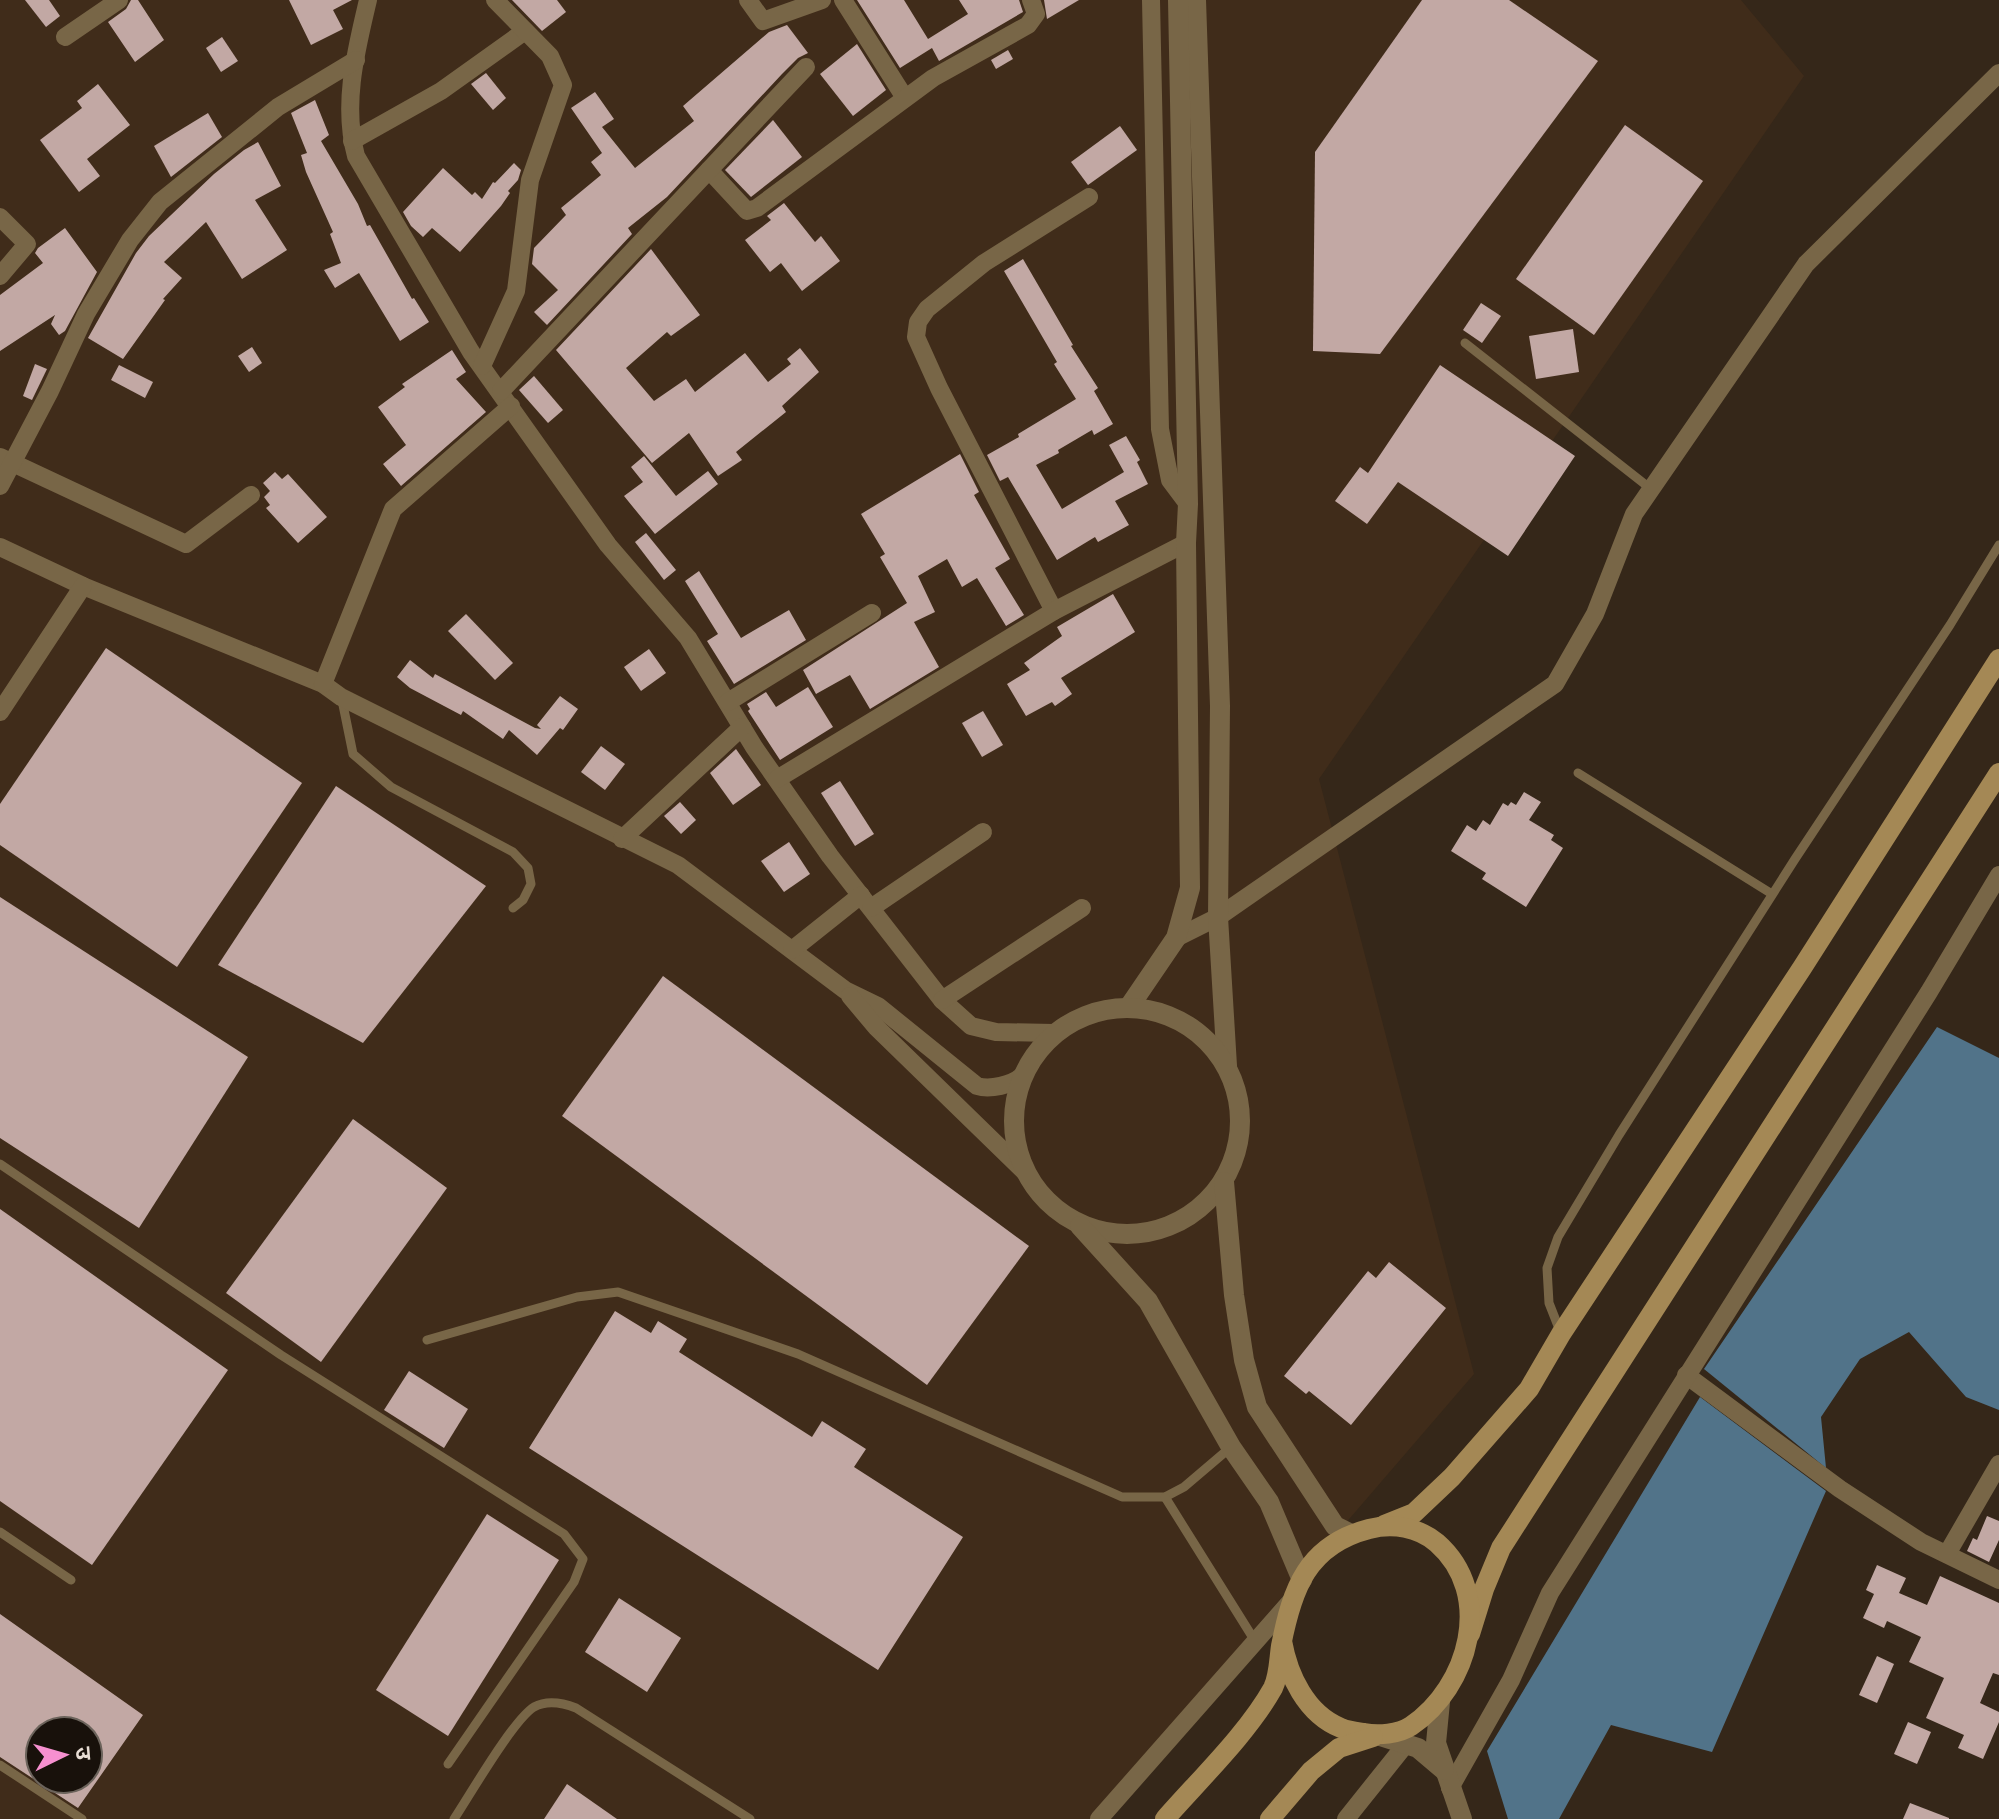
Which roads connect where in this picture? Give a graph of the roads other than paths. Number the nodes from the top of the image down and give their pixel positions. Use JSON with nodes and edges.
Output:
{"nodes":[{"id":1,"x":119,"y":0,"type":"edge"},
{"id":2,"x":368,"y":0,"type":"edge"},
{"id":3,"x":495,"y":0,"type":"edge"},
{"id":4,"x":748,"y":0,"type":"edge"},
{"id":5,"x":822,"y":0,"type":"edge"},
{"id":6,"x":843,"y":0,"type":"edge"},
{"id":7,"x":1031,"y":0,"type":"edge"},
{"id":8,"x":1151,"y":0,"type":"edge"},
{"id":9,"x":1178,"y":0,"type":"edge"},
{"id":10,"x":1196,"y":0,"type":"edge"},
{"id":11,"x":525,"y":31,"type":"junction"},
{"id":12,"x":65,"y":37,"type":"dead end"},
{"id":13,"x":356,"y":60,"type":"junction"},
{"id":14,"x":806,"y":67,"type":"dead end"},
{"id":15,"x":1999,"y":73,"type":"edge"},
{"id":16,"x":905,"y":98,"type":"junction"},
{"id":17,"x":352,"y":141,"type":"junction"},
{"id":18,"x":709,"y":170,"type":"junction"},
{"id":19,"x":1089,"y":197,"type":"dead end"},
{"id":20,"x":0,"y":217,"type":"edge"},
{"id":21,"x":0,"y":276,"type":"edge"},
{"id":22,"x":1465,"y":343,"type":"dead end"},
{"id":23,"x":482,"y":366,"type":"junction"},
{"id":24,"x":506,"y":398,"type":"junction"},
{"id":25,"x":6,"y":460,"type":"edge"},
{"id":26,"x":0,"y":486,"type":"edge"},
{"id":27,"x":1651,"y":489,"type":"junction"},
{"id":28,"x":251,"y":495,"type":"dead end"},
{"id":29,"x":1188,"y":504,"type":"junction"},
{"id":30,"x":1186,"y":543,"type":"junction"},
{"id":31,"x":1999,"y":545,"type":"edge"},
{"id":32,"x":0,"y":547,"type":"edge"},
{"id":33,"x":83,"y":586,"type":"junction"},
{"id":34,"x":1054,"y":611,"type":"junction"},
{"id":35,"x":872,"y":613,"type":"dead end"},
{"id":36,"x":1999,"y":659,"type":"edge"},
{"id":37,"x":323,"y":684,"type":"junction"},
{"id":38,"x":341,"y":697,"type":"junction"},
{"id":39,"x":728,"y":702,"type":"junction"},
{"id":40,"x":0,"y":712,"type":"edge"},
{"id":41,"x":742,"y":727,"type":"junction"},
{"id":42,"x":1578,"y":773,"type":"dead end"},
{"id":43,"x":1999,"y":773,"type":"edge"},
{"id":44,"x":777,"y":779,"type":"junction"},
{"id":45,"x":983,"y":832,"type":"dead end"},
{"id":46,"x":622,"y":839,"type":"junction"},
{"id":47,"x":1999,"y":875,"type":"edge"},
{"id":48,"x":1772,"y":894,"type":"junction"},
{"id":49,"x":866,"y":902,"type":"junction"},
{"id":50,"x":513,"y":908,"type":"dead end"},
{"id":51,"x":1082,"y":908,"type":"dead end"},
{"id":52,"x":1218,"y":917,"type":"junction"},
{"id":53,"x":1176,"y":938,"type":"junction"},
{"id":54,"x":792,"y":950,"type":"junction"},
{"id":55,"x":845,"y":990,"type":"junction"},
{"id":56,"x":942,"y":1000,"type":"junction"},
{"id":57,"x":1129,"y":1007,"type":"junction"},
{"id":58,"x":1054,"y":1033,"type":"junction"},
{"id":59,"x":1227,"y":1066,"type":"junction"},
{"id":60,"x":1022,"y":1076,"type":"junction"},
{"id":61,"x":0,"y":1164,"type":"edge"},
{"id":62,"x":1026,"y":1173,"type":"junction"},
{"id":63,"x":1224,"y":1182,"type":"junction"},
{"id":64,"x":1079,"y":1225,"type":"junction"},
{"id":65,"x":1561,"y":1334,"type":"junction"},
{"id":66,"x":427,"y":1340,"type":"dead end"},
{"id":67,"x":1686,"y":1375,"type":"junction"},
{"id":68,"x":1231,"y":1447,"type":"junction"},
{"id":69,"x":1999,"y":1464,"type":"edge"},
{"id":70,"x":1165,"y":1497,"type":"junction"},
{"id":71,"x":1384,"y":1525,"type":"junction"},
{"id":72,"x":0,"y":1532,"type":"edge"},
{"id":73,"x":1351,"y":1534,"type":"junction"},
{"id":74,"x":1947,"y":1554,"type":"junction"},
{"id":75,"x":71,"y":1580,"type":"dead end"},
{"id":76,"x":1302,"y":1580,"type":"junction"},
{"id":77,"x":1999,"y":1580,"type":"edge"},
{"id":78,"x":1291,"y":1601,"type":"junction"},
{"id":79,"x":1470,"y":1634,"type":"junction"},
{"id":80,"x":1255,"y":1641,"type":"junction"},
{"id":81,"x":1282,"y":1641,"type":"junction"},
{"id":82,"x":1440,"y":1702,"type":"junction"},
{"id":83,"x":1377,"y":1735,"type":"junction"},
{"id":84,"x":1406,"y":1744,"type":"junction"},
{"id":85,"x":448,"y":1764,"type":"dead end"},
{"id":86,"x":0,"y":1765,"type":"edge"},
{"id":87,"x":1447,"y":1779,"type":"junction"},
{"id":88,"x":82,"y":1819,"type":"edge"},
{"id":89,"x":454,"y":1819,"type":"edge"},
{"id":90,"x":750,"y":1819,"type":"edge"},
{"id":91,"x":1099,"y":1819,"type":"edge"},
{"id":92,"x":1165,"y":1819,"type":"edge"},
{"id":93,"x":1270,"y":1819,"type":"edge"},
{"id":94,"x":1346,"y":1819,"type":"edge"},
{"id":95,"x":1462,"y":1819,"type":"edge"}],
"edges":[{"from":1,"to":12,"type":"street"},
{"from":2,"to":13,"type":"street"},
{"from":3,"to":11,"type":"street"},
{"from":4,"to":5,"type":"street"},
{"from":6,"to":16,"type":"street"},
{"from":7,"to":16,"type":"street"},
{"from":8,"to":29,"type":"street"},
{"from":9,"to":29,"type":"street"},
{"from":10,"to":52,"type":"street"},
{"from":11,"to":17,"type":"street"},
{"from":11,"to":23,"type":"street"},
{"from":13,"to":17,"type":"street"},
{"from":13,"to":25,"type":"street"},
{"from":14,"to":18,"type":"street"},
{"from":15,"to":27,"type":"street"},
{"from":16,"to":18,"type":"street"},
{"from":17,"to":23,"type":"street"},
{"from":18,"to":24,"type":"street"},
{"from":19,"to":34,"type":"street"},
{"from":20,"to":21,"type":"street"},
{"from":22,"to":27,"type":"lane"},
{"from":23,"to":24,"type":"street"},
{"from":24,"to":37,"type":"street"},
{"from":24,"to":39,"type":"street"},
{"from":25,"to":26,"type":"street"},
{"from":25,"to":28,"type":"street"},
{"from":27,"to":52,"type":"street"},
{"from":29,"to":30,"type":"street"},
{"from":30,"to":34,"type":"street"},
{"from":30,"to":53,"type":"street"},
{"from":31,"to":48,"type":"lane"},
{"from":32,"to":33,"type":"street"},
{"from":33,"to":37,"type":"street"},
{"from":33,"to":40,"type":"street"},
{"from":34,"to":44,"type":"street"},
{"from":35,"to":39,"type":"street"},
{"from":36,"to":65,"type":"main road"},
{"from":37,"to":38,"type":"street"},
{"from":38,"to":46,"type":"street"},
{"from":38,"to":50,"type":"lane"},
{"from":39,"to":41,"type":"street"},
{"from":41,"to":44,"type":"street"},
{"from":41,"to":46,"type":"street"},
{"from":42,"to":48,"type":"lane"},
{"from":43,"to":79,"type":"main road"},
{"from":44,"to":49,"type":"street"},
{"from":45,"to":49,"type":"street"},
{"from":46,"to":54,"type":"street"},
{"from":47,"to":67,"type":"street"},
{"from":48,"to":65,"type":"lane"},
{"from":49,"to":54,"type":"street"},
{"from":49,"to":56,"type":"street"},
{"from":51,"to":56,"type":"street"},
{"from":52,"to":53,"type":"street"},
{"from":52,"to":59,"type":"street"},
{"from":53,"to":57,"type":"street"},
{"from":54,"to":55,"type":"street"},
{"from":55,"to":60,"type":"street"},
{"from":55,"to":62,"type":"street"},
{"from":56,"to":58,"type":"street"},
{"from":57,"to":58,"type":"street"},
{"from":57,"to":59,"type":"street"},
{"from":58,"to":60,"type":"street"},
{"from":59,"to":63,"type":"street"},
{"from":60,"to":62,"type":"street"},
{"from":61,"to":85,"type":"lane"},
{"from":62,"to":64,"type":"street"},
{"from":63,"to":64,"type":"street"},
{"from":63,"to":73,"type":"street"},
{"from":64,"to":68,"type":"street"},
{"from":65,"to":71,"type":"main road"},
{"from":66,"to":70,"type":"lane"},
{"from":67,"to":74,"type":"street"},
{"from":67,"to":87,"type":"street"},
{"from":68,"to":70,"type":"lane"},
{"from":68,"to":76,"type":"street"},
{"from":69,"to":74,"type":"street"},
{"from":70,"to":80,"type":"lane"},
{"from":71,"to":73,"type":"main road"},
{"from":71,"to":79,"type":"main road"},
{"from":72,"to":75,"type":"lane"},
{"from":73,"to":76,"type":"main road"},
{"from":74,"to":77,"type":"street"},
{"from":76,"to":78,"type":"main road"},
{"from":78,"to":80,"type":"street"},
{"from":78,"to":81,"type":"main road"},
{"from":79,"to":82,"type":"main road"},
{"from":80,"to":91,"type":"street"},
{"from":81,"to":83,"type":"main road"},
{"from":81,"to":92,"type":"main road"},
{"from":82,"to":83,"type":"main road"},
{"from":82,"to":87,"type":"street"},
{"from":83,"to":84,"type":"street"},
{"from":83,"to":93,"type":"main road"},
{"from":84,"to":87,"type":"street"},
{"from":84,"to":94,"type":"street"},
{"from":86,"to":88,"type":"lane"},
{"from":87,"to":95,"type":"street"},
{"from":89,"to":90,"type":"lane"}]}
